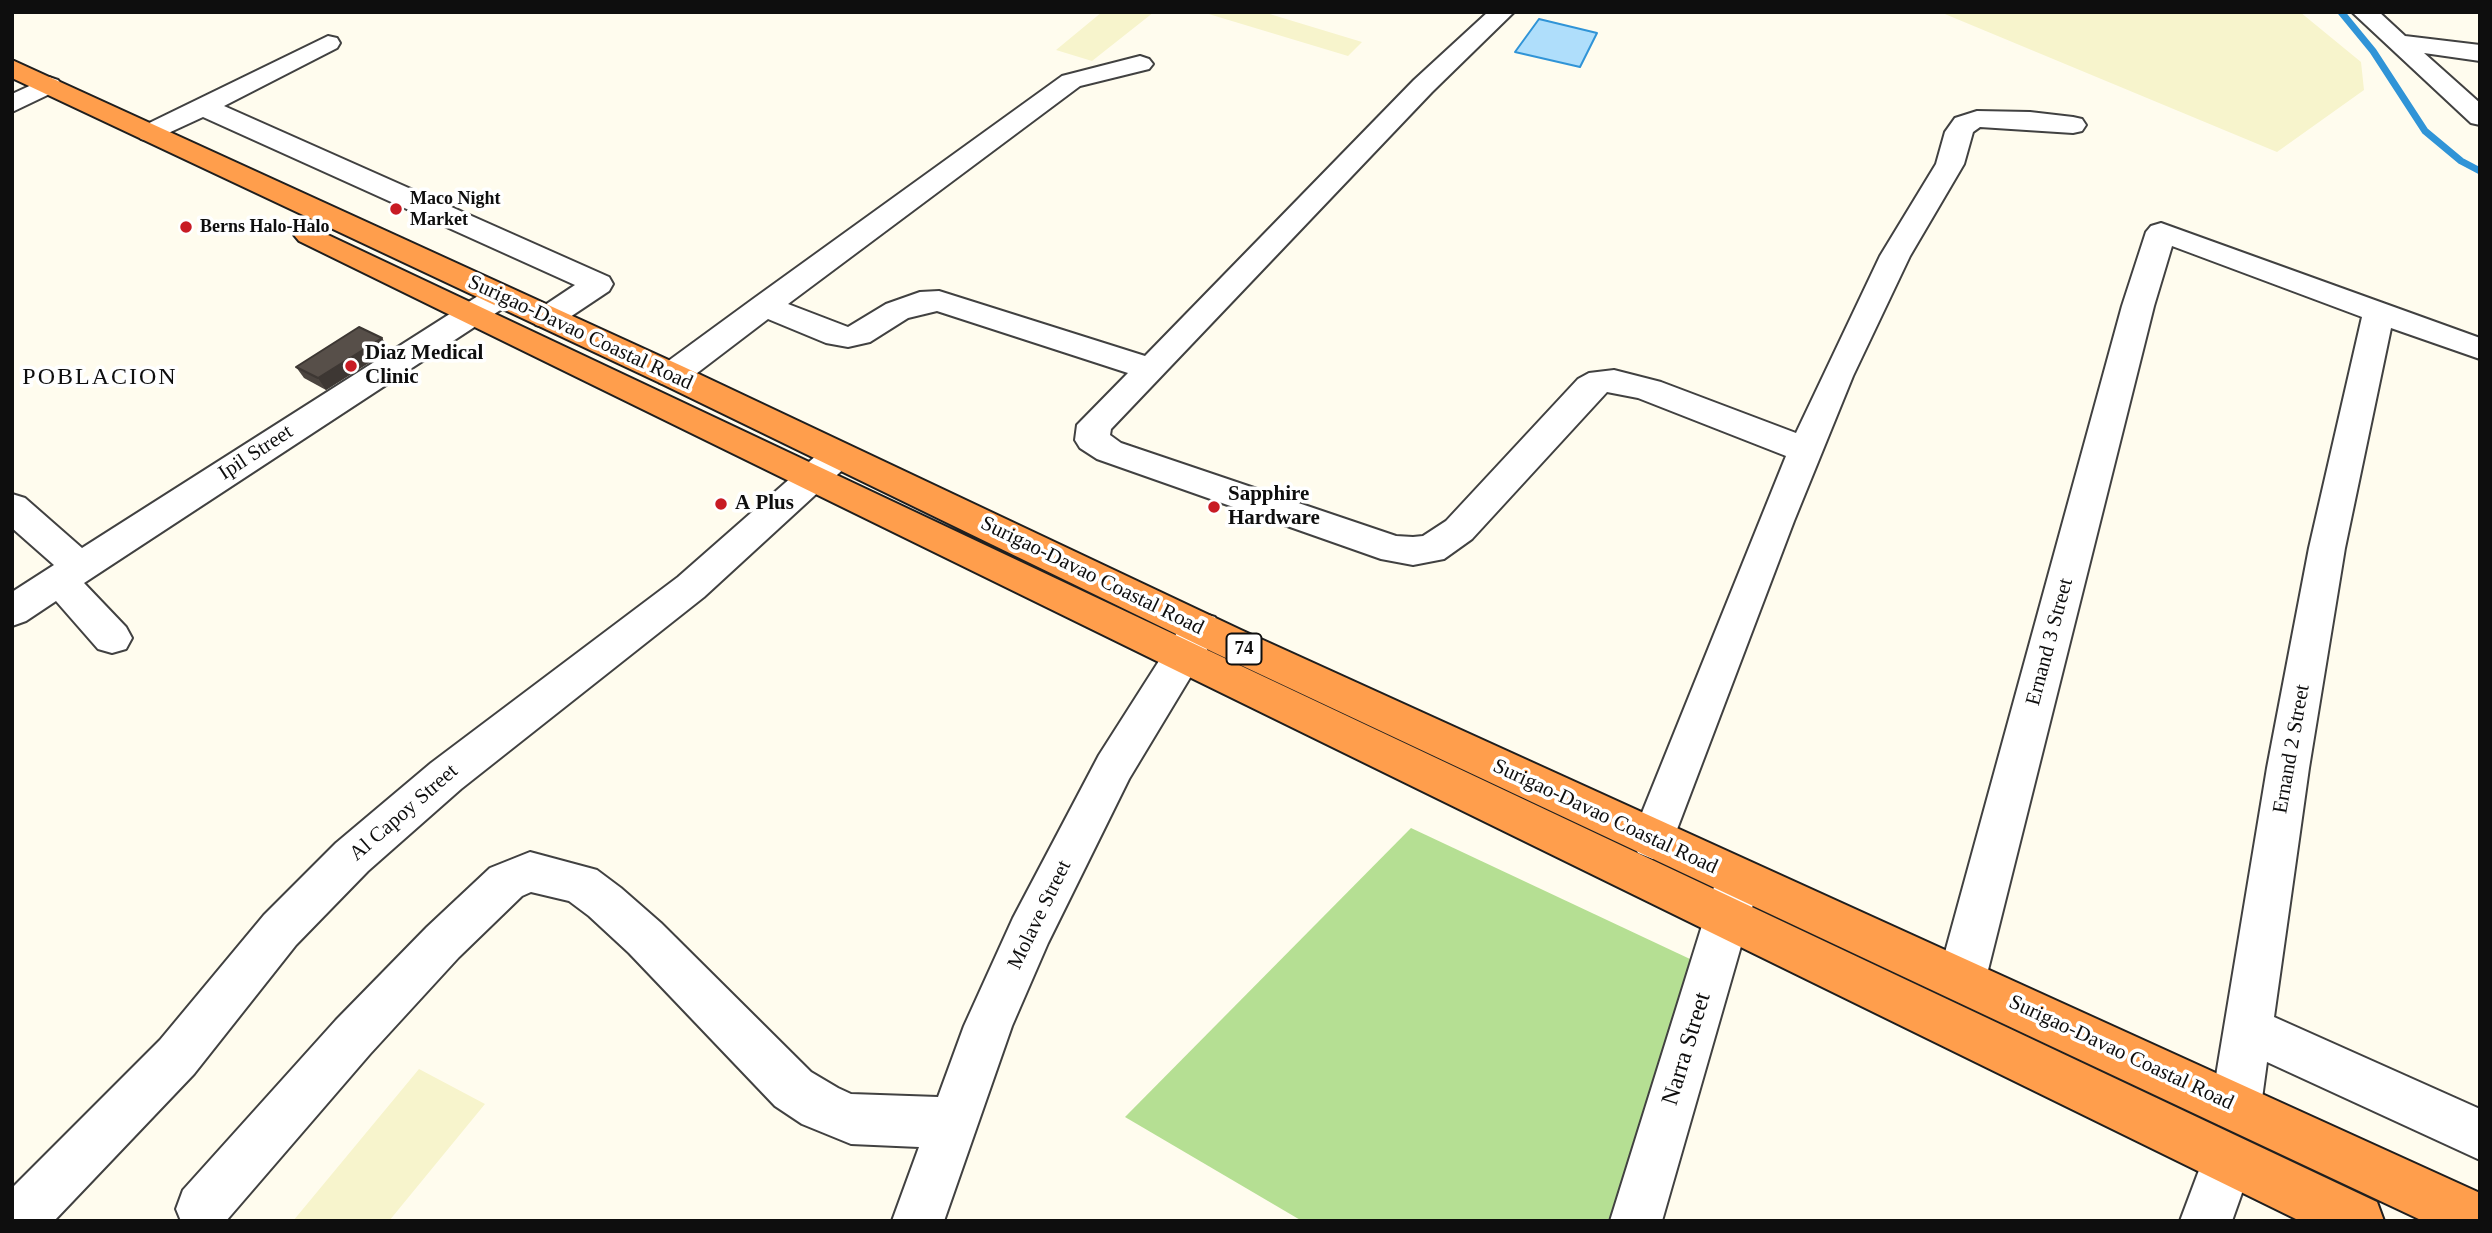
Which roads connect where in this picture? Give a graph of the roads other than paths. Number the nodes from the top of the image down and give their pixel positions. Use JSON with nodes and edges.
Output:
{"nodes":[{"id":1,"x":1502,"y":12,"type":"edge"},
{"id":2,"x":2364,"y":12,"type":"edge"},
{"id":3,"x":2396,"y":42,"type":"junction"},
{"id":4,"x":328,"y":43,"type":"dead end"},
{"id":5,"x":2480,"y":53,"type":"edge"},
{"id":6,"x":1140,"y":64,"type":"dead end"},
{"id":7,"x":23,"y":88,"type":"edge"},
{"id":8,"x":203,"y":107,"type":"junction"},
{"id":9,"x":2480,"y":117,"type":"edge"},
{"id":10,"x":2073,"y":125,"type":"dead end"},
{"id":11,"x":151,"y":133,"type":"junction"},
{"id":12,"x":485,"y":305,"type":"junction"},
{"id":13,"x":764,"y":306,"type":"junction"},
{"id":14,"x":2379,"y":312,"type":"junction"},
{"id":15,"x":547,"y":318,"type":"junction"},
{"id":16,"x":2480,"y":349,"type":"edge"},
{"id":17,"x":1152,"y":369,"type":"junction"},
{"id":18,"x":672,"y":375,"type":"junction"},
{"id":19,"x":1805,"y":450,"type":"junction"},
{"id":20,"x":826,"y":466,"type":"junction"},
{"id":21,"x":12,"y":508,"type":"edge"},
{"id":22,"x":69,"y":573,"type":"junction"},
{"id":23,"x":12,"y":611,"type":"edge"},
{"id":24,"x":111,"y":638,"type":"dead end"},
{"id":25,"x":1193,"y":642,"type":"junction"},
{"id":26,"x":1653,"y":840,"type":"junction"},
{"id":27,"x":1733,"y":898,"type":"junction"},
{"id":28,"x":1962,"y":978,"type":"junction"},
{"id":29,"x":2248,"y":1029,"type":"junction"},
{"id":30,"x":2236,"y":1106,"type":"junction"},
{"id":31,"x":953,"y":1123,"type":"junction"},
{"id":32,"x":2480,"y":1135,"type":"edge"},
{"id":33,"x":2228,"y":1159,"type":"junction"},
{"id":34,"x":202,"y":1209,"type":"dead end"},
{"id":35,"x":2476,"y":1213,"type":"edge"},
{"id":36,"x":17,"y":1221,"type":"edge"},
{"id":37,"x":918,"y":1221,"type":"edge"},
{"id":38,"x":1636,"y":1221,"type":"edge"},
{"id":39,"x":2206,"y":1221,"type":"edge"},
{"id":40,"x":2358,"y":1221,"type":"edge"}],
"edges":[{"from":1,"to":17,"type":"street"},
{"from":2,"to":3,"type":"street"},
{"from":3,"to":5,"type":"street"},
{"from":3,"to":9,"type":"street"},
{"from":4,"to":8,"type":"street"},
{"from":6,"to":13,"type":"street"},
{"from":7,"to":11,"type":"highway","name":"Surigao-Davao Coastal Road","number":"74"},
{"from":7,"to":12,"type":"highway","name":"Surigao-Davao Coastal Road","number":"74"},
{"from":8,"to":11,"type":"street"},
{"from":8,"to":15,"type":"street"},
{"from":10,"to":19,"type":"street"},
{"from":11,"to":12,"type":"highway","name":"Surigao-Davao Coastal Road","number":"74"},
{"from":12,"to":15,"type":"highway","name":"Surigao-Davao Coastal Road","number":"74"},
{"from":12,"to":20,"type":"highway","name":"Surigao-Davao Coastal Road","number":"74"},
{"from":12,"to":22,"type":"street","name":"Ipil Street"},
{"from":13,"to":17,"type":"street"},
{"from":13,"to":18,"type":"street"},
{"from":14,"to":16,"type":"street"},
{"from":14,"to":28,"type":"street","name":"Ernand 3 Street"},
{"from":14,"to":29,"type":"street","name":"Ernand 2 Street"},
{"from":15,"to":18,"type":"highway","name":"Surigao-Davao Coastal Road","number":"74"},
{"from":17,"to":19,"type":"street"},
{"from":18,"to":20,"type":"highway","name":"Surigao-Davao Coastal Road","number":"74"},
{"from":19,"to":26,"type":"street"},
{"from":20,"to":25,"type":"highway","name":"Surigao-Davao Coastal Road","number":"74"},
{"from":20,"to":36,"type":"street","name":"Al Capoy Street"},
{"from":21,"to":22,"type":"street"},
{"from":22,"to":23,"type":"street","name":"Ipil Street"},
{"from":22,"to":24,"type":"street"},
{"from":25,"to":26,"type":"highway","name":"Surigao-Davao Coastal Road","number":"74"},
{"from":25,"to":27,"type":"highway","name":"Surigao-Davao Coastal Road","number":"74"},
{"from":25,"to":31,"type":"street","name":"Molave Street"},
{"from":26,"to":27,"type":"highway","name":"Surigao-Davao Coastal Road","number":"74"},
{"from":27,"to":28,"type":"highway","name":"Surigao-Davao Coastal Road","number":"74"},
{"from":27,"to":33,"type":"highway","name":"Surigao-Davao Coastal Road","number":"74"},
{"from":27,"to":38,"type":"street","name":"Narra Street"},
{"from":28,"to":30,"type":"highway","name":"Surigao-Davao Coastal Road","number":"74"},
{"from":29,"to":30,"type":"street","name":"Ernand 2 Street"},
{"from":29,"to":32,"type":"street"},
{"from":30,"to":33,"type":"highway"},
{"from":30,"to":35,"type":"highway","name":"Surigao-Davao Coastal Road","number":"74"},
{"from":31,"to":34,"type":"street"},
{"from":31,"to":37,"type":"street","name":"Molave Street"},
{"from":33,"to":39,"type":"street"},
{"from":33,"to":40,"type":"highway","name":"Surigao-Davao Coastal Road","number":"74"}]}
